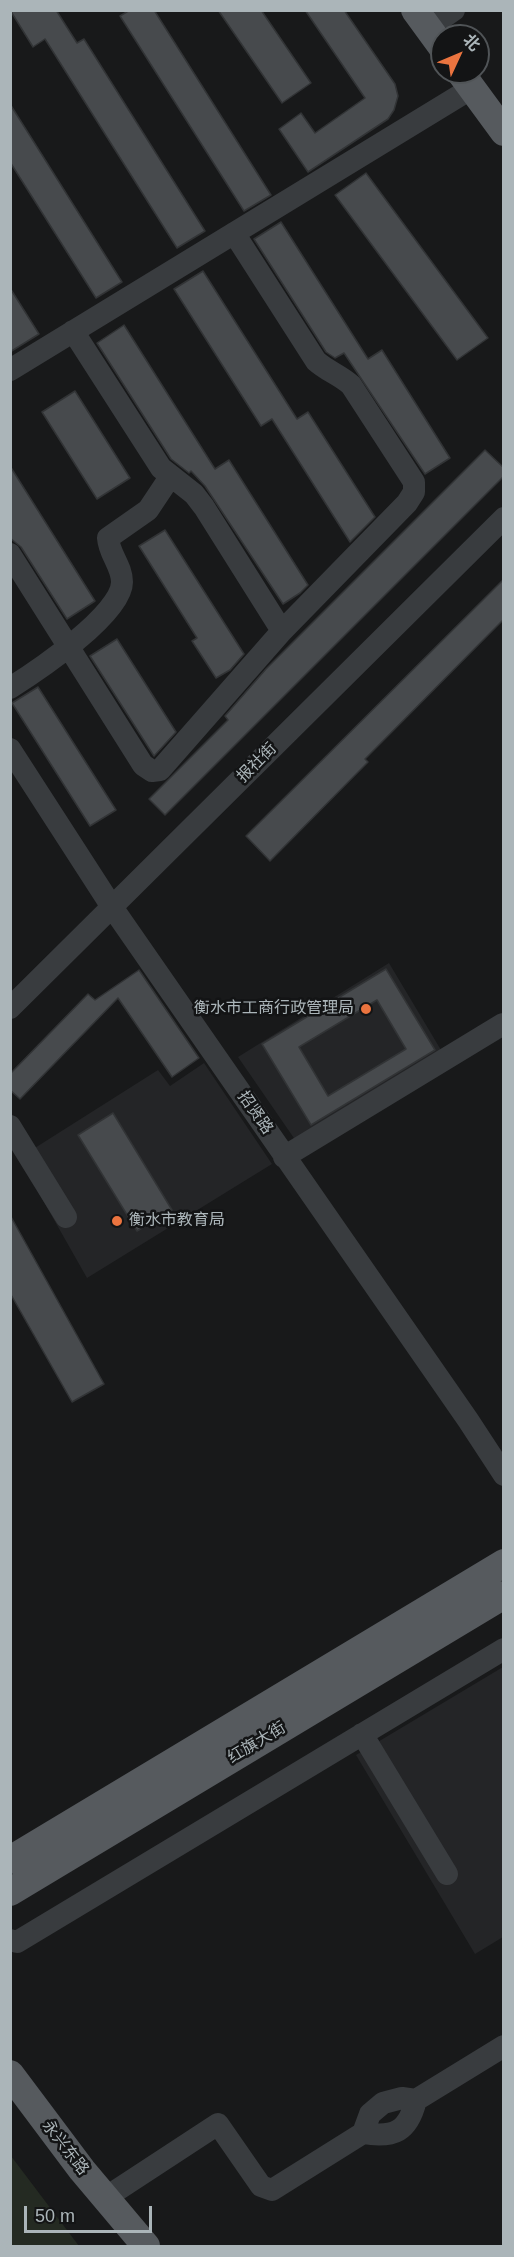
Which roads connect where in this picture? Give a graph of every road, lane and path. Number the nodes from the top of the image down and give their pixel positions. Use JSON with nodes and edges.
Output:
{"nodes":[{"id":1,"x":415,"y":10,"type":"edge"},
{"id":2,"x":430,"y":31,"type":"edge"},
{"id":3,"x":457,"y":84,"type":"edge"},
{"id":4,"x":475,"y":84,"type":"edge"},
{"id":5,"x":483,"y":84,"type":"edge"},
{"id":6,"x":504,"y":99,"type":"edge"},
{"id":7,"x":504,"y":132,"type":"edge"},
{"id":8,"x":234,"y":233,"type":"junction"},
{"id":9,"x":73,"y":331,"type":"junction"},
{"id":10,"x":10,"y":370,"type":"edge"},
{"id":11,"x":170,"y":477,"type":"junction"},
{"id":12,"x":504,"y":518,"type":"edge"},
{"id":13,"x":10,"y":554,"type":"edge"},
{"id":14,"x":282,"y":631,"type":"junction"},
{"id":15,"x":68,"y":646,"type":"junction"},
{"id":16,"x":10,"y":688,"type":"edge"},
{"id":17,"x":10,"y":748,"type":"edge"},
{"id":18,"x":112,"y":907,"type":"junction"},
{"id":19,"x":10,"y":1008,"type":"edge"},
{"id":20,"x":502,"y":1024,"type":"edge"},
{"id":21,"x":10,"y":1126,"type":"edge"},
{"id":22,"x":284,"y":1156,"type":"junction"},
{"id":23,"x":66,"y":1217,"type":"dead end"},
{"id":24,"x":504,"y":1475,"type":"edge"},
{"id":25,"x":504,"y":1563,"type":"edge"},
{"id":26,"x":504,"y":1594,"type":"edge"},
{"id":27,"x":504,"y":1648,"type":"edge"},
{"id":28,"x":362,"y":1734,"type":"junction"},
{"id":29,"x":10,"y":1860,"type":"edge"},
{"id":30,"x":447,"y":1874,"type":"dead end"},
{"id":31,"x":10,"y":1892,"type":"edge"},
{"id":32,"x":10,"y":1940,"type":"edge"},
{"id":33,"x":504,"y":2046,"type":"edge"},
{"id":34,"x":10,"y":2074,"type":"edge"},
{"id":35,"x":416,"y":2100,"type":"junction"},
{"id":36,"x":10,"y":2108,"type":"edge"},
{"id":37,"x":363,"y":2133,"type":"junction"},
{"id":38,"x":105,"y":2198,"type":"junction"},
{"id":39,"x":120,"y":2247,"type":"edge"},
{"id":40,"x":146,"y":2247,"type":"edge"}],
"edges":[{"from":1,"to":2,"type":"main road"},
{"from":3,"to":8,"type":"street"},
{"from":4,"to":7,"type":"main road"},
{"from":5,"to":6,"type":"main road"},
{"from":8,"to":9,"type":"street"},
{"from":8,"to":14,"type":"street"},
{"from":9,"to":10,"type":"street"},
{"from":9,"to":11,"type":"street"},
{"from":11,"to":14,"type":"street"},
{"from":11,"to":15,"type":"street"},
{"from":12,"to":18,"type":"street","name":"报社街"},
{"from":13,"to":15,"type":"street"},
{"from":14,"to":15,"type":"street"},
{"from":15,"to":16,"type":"street"},
{"from":17,"to":18,"type":"street","name":"招贤路"},
{"from":18,"to":19,"type":"street","name":"报社街"},
{"from":18,"to":22,"type":"street","name":"招贤路"},
{"from":20,"to":22,"type":"street"},
{"from":21,"to":23,"type":"street"},
{"from":22,"to":24,"type":"street","name":"招贤路"},
{"from":25,"to":29,"type":"main road","name":"红旗大街"},
{"from":26,"to":31,"type":"main road","name":"红旗大街"},
{"from":27,"to":28,"type":"street"},
{"from":28,"to":30,"type":"street"},
{"from":28,"to":32,"type":"street"},
{"from":33,"to":35,"type":"street"},
{"from":34,"to":38,"type":"main road","name":"永兴东路"},
{"from":35,"to":37,"type":"street"},
{"from":35,"to":37,"type":"street"},
{"from":36,"to":39,"type":"main road","name":"永兴东路"},
{"from":37,"to":38,"type":"street"},
{"from":38,"to":40,"type":"main road","name":"永兴东路"}]}
